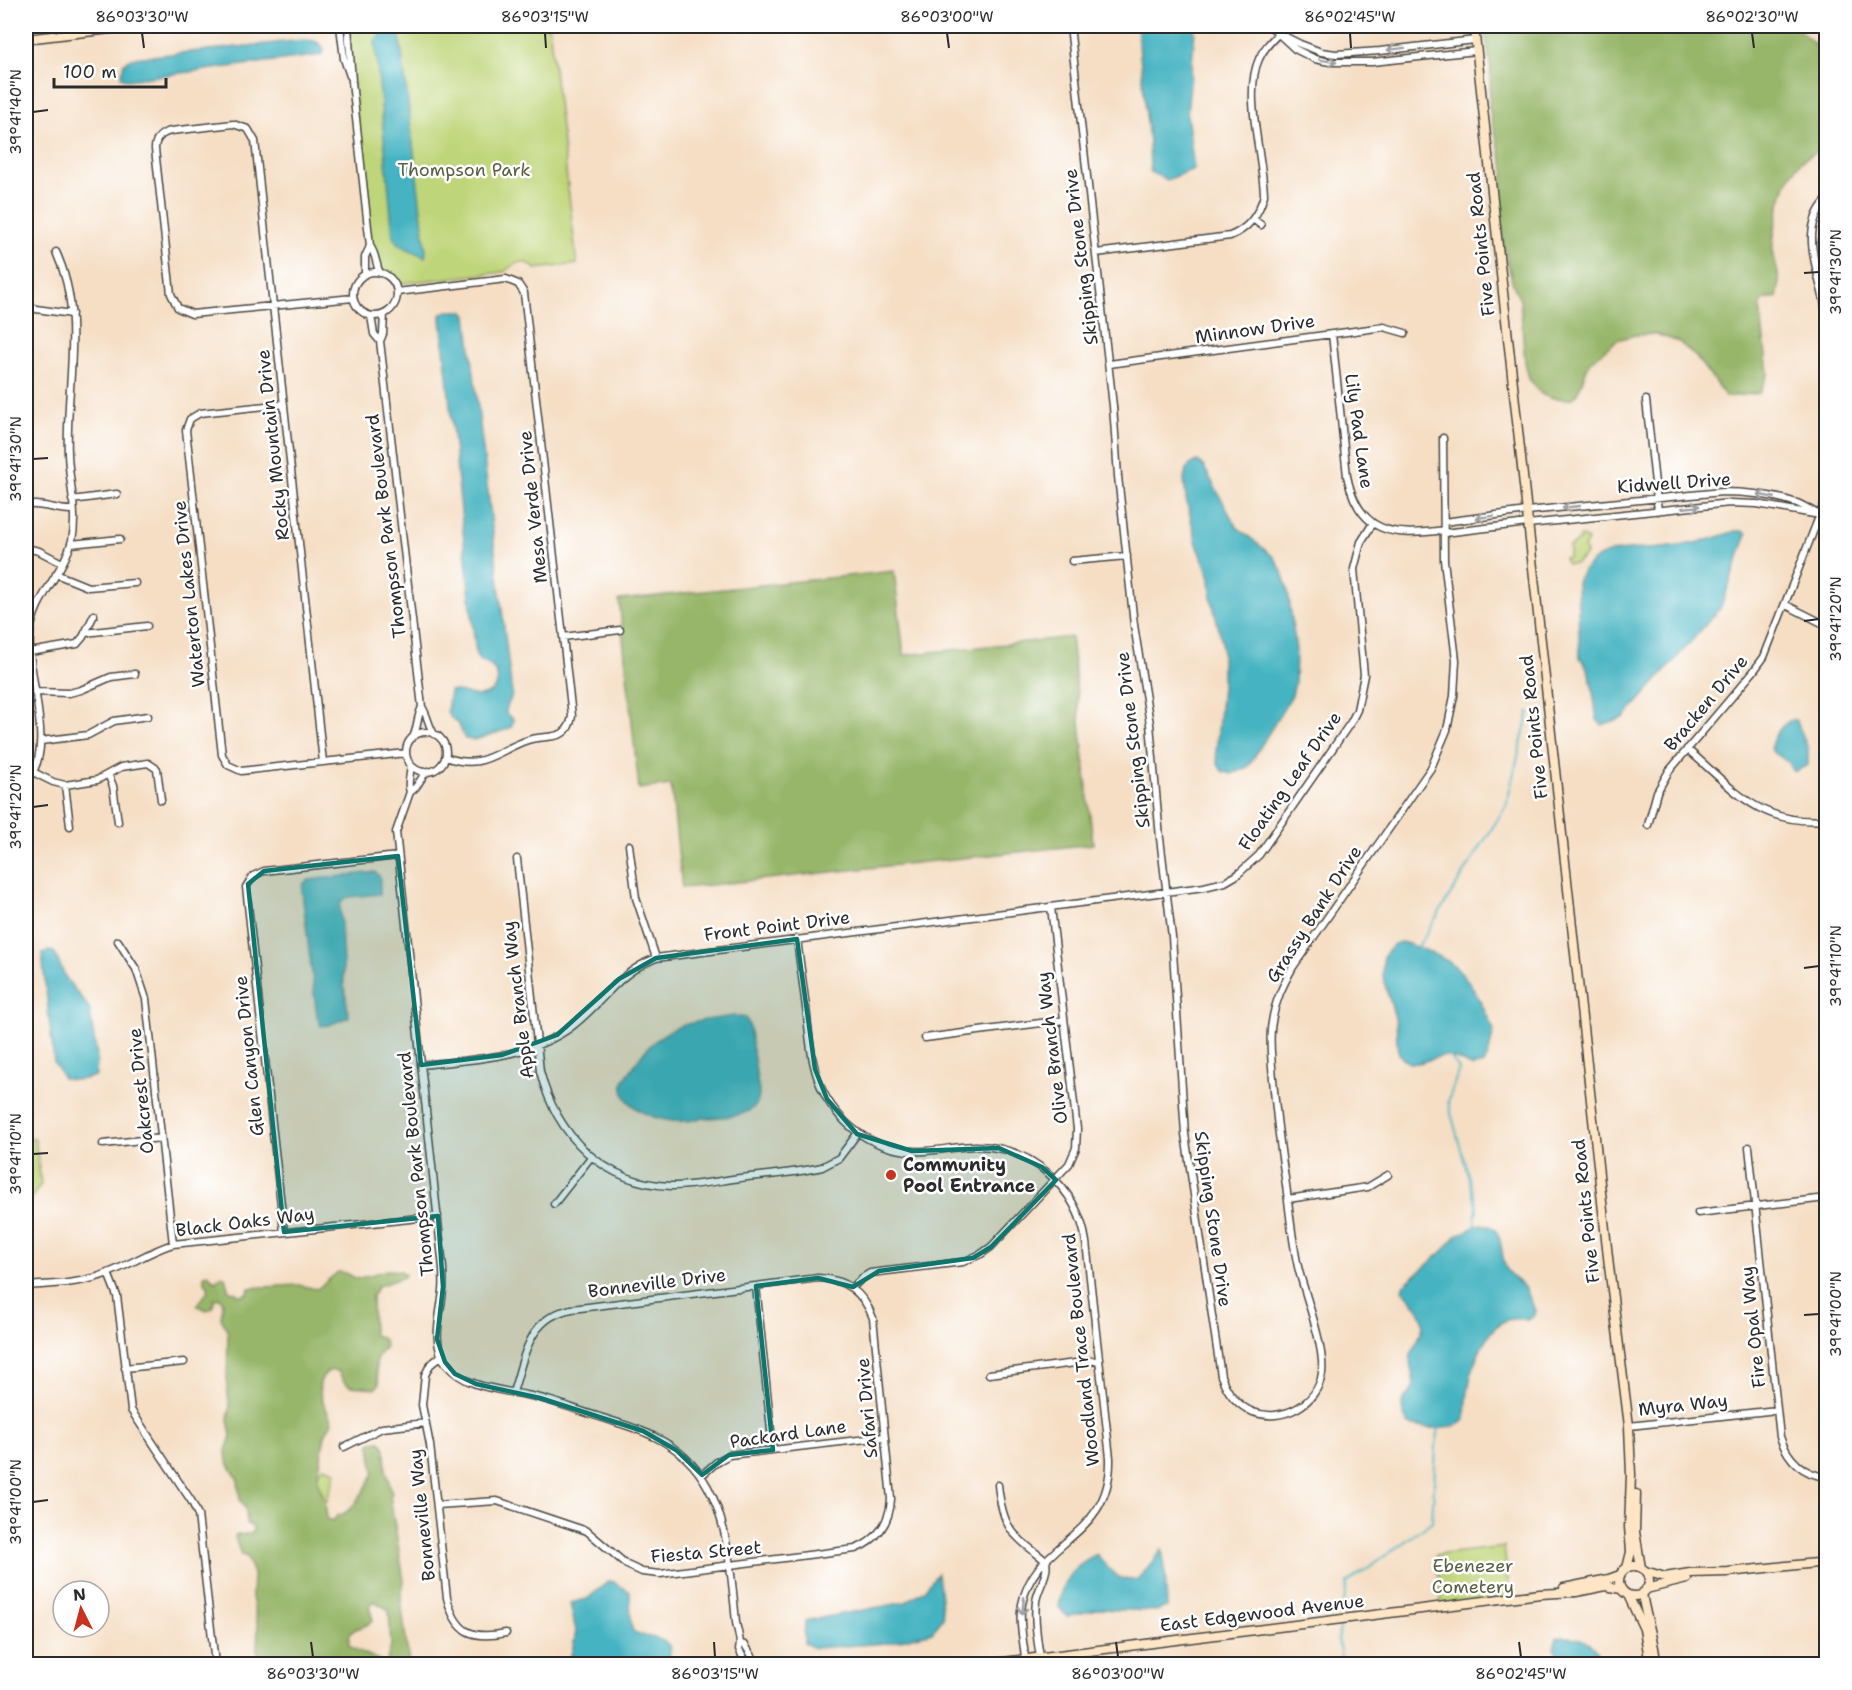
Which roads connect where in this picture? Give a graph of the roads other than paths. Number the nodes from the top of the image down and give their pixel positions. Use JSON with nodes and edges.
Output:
{"nodes":[{"id":1,"x":136,"y":26,"type":"edge"},
{"id":2,"x":340,"y":26,"type":"edge"},
{"id":3,"x":348,"y":26,"type":"edge"},
{"id":4,"x":1070,"y":26,"type":"edge"},
{"id":5,"x":1270,"y":26,"type":"edge"},
{"id":6,"x":1474,"y":26,"type":"edge"},
{"id":7,"x":1279,"y":33,"type":"junction"},
{"id":8,"x":26,"y":39,"type":"edge"},
{"id":9,"x":1475,"y":40,"type":"junction"},
{"id":10,"x":1415,"y":47,"type":"junction"},
{"id":11,"x":1476,"y":51,"type":"junction"},
{"id":12,"x":1416,"y":57,"type":"junction"},
{"id":13,"x":352,"y":82,"type":"junction"},
{"id":14,"x":1826,"y":202,"type":"edge"},
{"id":15,"x":1253,"y":219,"type":"junction"},
{"id":16,"x":1261,"y":225,"type":"dead end"},
{"id":17,"x":370,"y":246,"type":"junction"},
{"id":18,"x":56,"y":252,"type":"dead end"},
{"id":19,"x":1096,"y":253,"type":"junction"},
{"id":20,"x":380,"y":273,"type":"junction"},
{"id":21,"x":365,"y":274,"type":"junction"},
{"id":22,"x":397,"y":292,"type":"junction"},
{"id":23,"x":1825,"y":297,"type":"edge"},
{"id":24,"x":353,"y":298,"type":"junction"},
{"id":25,"x":26,"y":305,"type":"edge"},
{"id":26,"x":273,"y":305,"type":"junction"},
{"id":27,"x":1827,"y":312,"type":"edge"},
{"id":28,"x":72,"y":314,"type":"junction"},
{"id":29,"x":384,"y":314,"type":"junction"},
{"id":30,"x":371,"y":316,"type":"junction"},
{"id":31,"x":1405,"y":333,"type":"dead end"},
{"id":32,"x":1332,"y":334,"type":"junction"},
{"id":33,"x":380,"y":342,"type":"junction"},
{"id":34,"x":1108,"y":364,"type":"junction"},
{"id":35,"x":1646,"y":400,"type":"dead end"},
{"id":36,"x":284,"y":404,"type":"junction"},
{"id":37,"x":1443,"y":438,"type":"dead end"},
{"id":38,"x":117,"y":494,"type":"dead end"},
{"id":39,"x":1656,"y":498,"type":"junction"},
{"id":40,"x":1827,"y":499,"type":"edge"},
{"id":41,"x":72,"y":500,"type":"junction"},
{"id":42,"x":26,"y":505,"type":"edge"},
{"id":43,"x":73,"y":510,"type":"junction"},
{"id":44,"x":1527,"y":511,"type":"junction"},
{"id":45,"x":1658,"y":511,"type":"junction"},
{"id":46,"x":1823,"y":516,"type":"edge"},
{"id":47,"x":1444,"y":522,"type":"junction"},
{"id":48,"x":1372,"y":523,"type":"junction"},
{"id":49,"x":1528,"y":524,"type":"junction"},
{"id":50,"x":1444,"y":531,"type":"junction"},
{"id":51,"x":120,"y":538,"type":"dead end"},
{"id":52,"x":71,"y":544,"type":"junction"},
{"id":53,"x":26,"y":548,"type":"edge"},
{"id":54,"x":1127,"y":556,"type":"junction"},
{"id":55,"x":1072,"y":561,"type":"dead end"},
{"id":56,"x":62,"y":563,"type":"junction"},
{"id":57,"x":56,"y":574,"type":"junction"},
{"id":58,"x":135,"y":583,"type":"dead end"},
{"id":59,"x":1786,"y":604,"type":"junction"},
{"id":60,"x":94,"y":615,"type":"dead end"},
{"id":61,"x":1827,"y":625,"type":"edge"},
{"id":62,"x":147,"y":626,"type":"dead end"},
{"id":63,"x":28,"y":627,"type":"edge"},
{"id":64,"x":620,"y":630,"type":"dead end"},
{"id":65,"x":85,"y":633,"type":"junction"},
{"id":66,"x":563,"y":637,"type":"junction"},
{"id":67,"x":30,"y":652,"type":"junction"},
{"id":68,"x":135,"y":674,"type":"dead end"},
{"id":69,"x":35,"y":692,"type":"junction"},
{"id":70,"x":422,"y":707,"type":"junction"},
{"id":71,"x":148,"y":716,"type":"dead end"},
{"id":72,"x":434,"y":734,"type":"junction"},
{"id":73,"x":414,"y":736,"type":"junction"},
{"id":74,"x":41,"y":741,"type":"junction"},
{"id":75,"x":1687,"y":749,"type":"junction"},
{"id":76,"x":406,"y":753,"type":"junction"},
{"id":77,"x":445,"y":757,"type":"junction"},
{"id":78,"x":323,"y":762,"type":"junction"},
{"id":79,"x":410,"y":764,"type":"junction"},
{"id":80,"x":428,"y":771,"type":"junction"},
{"id":81,"x":33,"y":772,"type":"junction"},
{"id":82,"x":108,"y":774,"type":"junction"},
{"id":83,"x":26,"y":781,"type":"edge"},
{"id":84,"x":65,"y":784,"type":"junction"},
{"id":85,"x":410,"y":792,"type":"junction"},
{"id":86,"x":161,"y":800,"type":"dead end"},
{"id":87,"x":1827,"y":820,"type":"edge"},
{"id":88,"x":118,"y":822,"type":"dead end"},
{"id":89,"x":1648,"y":825,"type":"dead end"},
{"id":90,"x":70,"y":826,"type":"dead end"},
{"id":91,"x":629,"y":845,"type":"dead end"},
{"id":92,"x":398,"y":856,"type":"junction"},
{"id":93,"x":517,"y":859,"type":"dead end"},
{"id":94,"x":1167,"y":892,"type":"junction"},
{"id":95,"x":1051,"y":907,"type":"junction"},
{"id":96,"x":797,"y":939,"type":"junction"},
{"id":97,"x":118,"y":941,"type":"dead end"},
{"id":98,"x":656,"y":958,"type":"junction"},
{"id":99,"x":1064,"y":1020,"type":"junction"},
{"id":100,"x":925,"y":1038,"type":"dead end"},
{"id":101,"x":537,"y":1044,"type":"junction"},
{"id":102,"x":421,"y":1065,"type":"junction"},
{"id":103,"x":857,"y":1134,"type":"junction"},
{"id":104,"x":161,"y":1138,"type":"junction"},
{"id":105,"x":103,"y":1144,"type":"dead end"},
{"id":106,"x":1749,"y":1147,"type":"dead end"},
{"id":107,"x":591,"y":1157,"type":"junction"},
{"id":108,"x":1388,"y":1175,"type":"dead end"},
{"id":109,"x":1056,"y":1180,"type":"junction"},
{"id":110,"x":1827,"y":1198,"type":"edge"},
{"id":111,"x":1288,"y":1199,"type":"junction"},
{"id":112,"x":554,"y":1204,"type":"dead end"},
{"id":113,"x":1756,"y":1207,"type":"junction"},
{"id":114,"x":1698,"y":1213,"type":"dead end"},
{"id":115,"x":438,"y":1216,"type":"junction"},
{"id":116,"x":284,"y":1232,"type":"junction"},
{"id":117,"x":173,"y":1244,"type":"junction"},
{"id":118,"x":108,"y":1273,"type":"junction"},
{"id":119,"x":26,"y":1286,"type":"edge"},
{"id":120,"x":756,"y":1286,"type":"junction"},
{"id":121,"x":853,"y":1287,"type":"junction"},
{"id":122,"x":442,"y":1355,"type":"junction"},
{"id":123,"x":1099,"y":1360,"type":"junction"},
{"id":124,"x":184,"y":1362,"type":"dead end"},
{"id":125,"x":125,"y":1368,"type":"junction"},
{"id":126,"x":989,"y":1374,"type":"dead end"},
{"id":127,"x":513,"y":1392,"type":"junction"},
{"id":128,"x":1777,"y":1410,"type":"junction"},
{"id":129,"x":1277,"y":1416,"type":"joint"},
{"id":130,"x":426,"y":1423,"type":"junction"},
{"id":131,"x":1629,"y":1426,"type":"junction"},
{"id":132,"x":884,"y":1437,"type":"junction"},
{"id":133,"x":344,"y":1446,"type":"dead end"},
{"id":134,"x":774,"y":1450,"type":"junction"},
{"id":135,"x":702,"y":1475,"type":"junction"},
{"id":136,"x":1827,"y":1477,"type":"edge"},
{"id":137,"x":998,"y":1485,"type":"dead end"},
{"id":138,"x":437,"y":1505,"type":"junction"},
{"id":139,"x":881,"y":1530,"type":"joint"},
{"id":140,"x":1046,"y":1561,"type":"junction"},
{"id":141,"x":1827,"y":1562,"type":"edge"},
{"id":142,"x":730,"y":1566,"type":"junction"},
{"id":143,"x":1643,"y":1570,"type":"junction"},
{"id":144,"x":1623,"y":1571,"type":"junction"},
{"id":145,"x":1728,"y":1572,"type":"junction"},
{"id":146,"x":1621,"y":1589,"type":"junction"},
{"id":147,"x":1644,"y":1591,"type":"junction"},
{"id":148,"x":1540,"y":1594,"type":"junction"},
{"id":149,"x":1628,"y":1595,"type":"junction"},
{"id":150,"x":506,"y":1634,"type":"dead end"},
{"id":151,"x":740,"y":1644,"type":"junction"},
{"id":152,"x":1033,"y":1660,"type":"edge"},
{"id":153,"x":214,"y":1665,"type":"edge"},
{"id":154,"x":746,"y":1665,"type":"edge"},
{"id":155,"x":758,"y":1665,"type":"edge"},
{"id":156,"x":987,"y":1665,"type":"edge"},
{"id":157,"x":1650,"y":1665,"type":"edge"},
{"id":158,"x":1656,"y":1665,"type":"edge"}],
"edges":[{"from":1,"to":8,"type":"street"},
{"from":2,"to":13,"type":"street"},
{"from":3,"to":13,"type":"street"},
{"from":4,"to":19,"type":"street","name":"Skipping Stone Drive"},
{"from":5,"to":7,"type":"street"},
{"from":6,"to":9,"type":"street","name":"Five Points Road"},
{"from":10,"to":7,"type":"street","one_way":true},
{"from":7,"to":12,"type":"street","one_way":true},
{"from":7,"to":15,"type":"street"},
{"from":9,"to":10,"type":"street"},
{"from":9,"to":11,"type":"street","name":"Five Points Road"},
{"from":10,"to":12,"type":"street"},
{"from":11,"to":12,"type":"street"},
{"from":11,"to":44,"type":"street","name":"Five Points Road"},
{"from":13,"to":17,"type":"street"},
{"from":14,"to":23,"type":"street"},
{"from":15,"to":16,"type":"street"},
{"from":15,"to":19,"type":"street"},
{"from":17,"to":20,"type":"street"},
{"from":17,"to":21,"type":"street"},
{"from":18,"to":28,"type":"street"},
{"from":19,"to":34,"type":"street","name":"Skipping Stone Drive"},
{"from":20,"to":21,"type":"street"},
{"from":20,"to":22,"type":"street"},
{"from":21,"to":24,"type":"street"},
{"from":22,"to":29,"type":"street","name":"Thompson Park Boulevard"},
{"from":22,"to":66,"type":"street","name":"Mesa Verde Drive"},
{"from":23,"to":27,"type":"street"},
{"from":24,"to":26,"type":"street"},
{"from":24,"to":30,"type":"street","name":"Thompson Park Boulevard"},
{"from":25,"to":28,"type":"street"},
{"from":26,"to":26,"type":"street","name":"Rocky Mountain Drive"},
{"from":26,"to":36,"type":"street","name":"Rocky Mountain Drive"},
{"from":28,"to":41,"type":"street"},
{"from":29,"to":30,"type":"street"},
{"from":29,"to":33,"type":"street","name":"Thompson Park Boulevard"},
{"from":30,"to":33,"type":"street","name":"Thompson Park Boulevard"},
{"from":31,"to":32,"type":"street","name":"Minnow Drive"},
{"from":32,"to":34,"type":"street","name":"Minnow Drive"},
{"from":32,"to":48,"type":"street","name":"Lily Pad Lane"},
{"from":33,"to":70,"type":"street","name":"Thompson Park Boulevard"},
{"from":34,"to":54,"type":"street","name":"Skipping Stone Drive"},
{"from":35,"to":39,"type":"street"},
{"from":36,"to":78,"type":"street","name":"Rocky Mountain Drive"},
{"from":36,"to":78,"type":"street","name":"Waterton Lakes Drive"},
{"from":37,"to":47,"type":"street","name":"Grassy Bank Drive"},
{"from":38,"to":41,"type":"street"},
{"from":39,"to":44,"type":"street","name":"Kidwell Drive","one_way":true},
{"from":39,"to":45,"type":"street"},
{"from":46,"to":39,"type":"street","name":"Kidwell Drive","one_way":true},
{"from":40,"to":46,"type":"street","name":"Bracken Drive"},
{"from":41,"to":43,"type":"street"},
{"from":42,"to":43,"type":"street"},
{"from":43,"to":52,"type":"street"},
{"from":44,"to":47,"type":"street","one_way":true},
{"from":44,"to":49,"type":"street","name":"Five Points Road"},
{"from":45,"to":46,"type":"street","name":"Kidwell Drive","one_way":true},
{"from":45,"to":49,"type":"street","name":"Kidwell Drive"},
{"from":46,"to":59,"type":"street","name":"Bracken Drive"},
{"from":47,"to":50,"type":"street","name":"Grassy Bank Drive"},
{"from":48,"to":50,"type":"street"},
{"from":48,"to":94,"type":"street","name":"Floating Leaf Drive"},
{"from":49,"to":50,"type":"street"},
{"from":49,"to":131,"type":"street","name":"Five Points Road"},
{"from":50,"to":111,"type":"street","name":"Grassy Bank Drive"},
{"from":51,"to":52,"type":"street"},
{"from":52,"to":56,"type":"street"},
{"from":53,"to":56,"type":"street"},
{"from":54,"to":55,"type":"street"},
{"from":54,"to":94,"type":"street","name":"Skipping Stone Drive"},
{"from":56,"to":57,"type":"street"},
{"from":57,"to":58,"type":"street"},
{"from":57,"to":63,"type":"street"},
{"from":59,"to":61,"type":"street"},
{"from":59,"to":75,"type":"street","name":"Bracken Drive"},
{"from":60,"to":65,"type":"street"},
{"from":62,"to":65,"type":"street"},
{"from":63,"to":67,"type":"street"},
{"from":64,"to":66,"type":"street"},
{"from":65,"to":67,"type":"street"},
{"from":66,"to":77,"type":"street","name":"Mesa Verde Drive"},
{"from":67,"to":69,"type":"street"},
{"from":68,"to":69,"type":"street"},
{"from":69,"to":74,"type":"street"},
{"from":70,"to":72,"type":"street","name":"Thompson Park Boulevard"},
{"from":70,"to":73,"type":"street","name":"Thompson Park Boulevard"},
{"from":71,"to":74,"type":"street"},
{"from":72,"to":73,"type":"street"},
{"from":72,"to":77,"type":"street"},
{"from":73,"to":76,"type":"street"},
{"from":74,"to":81,"type":"street"},
{"from":75,"to":87,"type":"street"},
{"from":75,"to":89,"type":"street","name":"Bracken Drive"},
{"from":76,"to":78,"type":"street"},
{"from":76,"to":79,"type":"street"},
{"from":77,"to":80,"type":"street"},
{"from":79,"to":80,"type":"street"},
{"from":79,"to":85,"type":"street","name":"Thompson Park Boulevard"},
{"from":80,"to":85,"type":"street","name":"Thompson Park Boulevard"},
{"from":81,"to":83,"type":"street"},
{"from":81,"to":84,"type":"street"},
{"from":82,"to":84,"type":"street"},
{"from":82,"to":86,"type":"street"},
{"from":82,"to":88,"type":"street"},
{"from":84,"to":90,"type":"street"},
{"from":85,"to":92,"type":"street","name":"Thompson Park Boulevard"},
{"from":91,"to":98,"type":"street"},
{"from":92,"to":102,"type":"street","name":"Thompson Park Boulevard"},
{"from":92,"to":116,"type":"street","name":"Glen Canyon Drive"},
{"from":93,"to":101,"type":"street","name":"Apple Branch Way"},
{"from":94,"to":95,"type":"street","name":"Front Point Drive"},
{"from":94,"to":129,"type":"street","name":"Skipping Stone Drive"},
{"from":95,"to":96,"type":"street","name":"Front Point Drive"},
{"from":95,"to":99,"type":"street","name":"Olive Branch Way"},
{"from":96,"to":98,"type":"street","name":"Front Point Drive"},
{"from":96,"to":103,"type":"street","name":"Woodland Trace Boulevard"},
{"from":97,"to":104,"type":"street","name":"Oakcrest Drive"},
{"from":98,"to":101,"type":"street","name":"Front Point Drive"},
{"from":99,"to":100,"type":"street"},
{"from":99,"to":109,"type":"street","name":"Olive Branch Way"},
{"from":101,"to":102,"type":"street","name":"Front Point Drive"},
{"from":101,"to":107,"type":"street","name":"Apple Branch Way"},
{"from":102,"to":115,"type":"street","name":"Thompson Park Boulevard"},
{"from":103,"to":107,"type":"street","name":"Apple Branch Way"},
{"from":103,"to":109,"type":"street","name":"Woodland Trace Boulevard"},
{"from":104,"to":105,"type":"street"},
{"from":104,"to":117,"type":"street","name":"Oakcrest Drive"},
{"from":106,"to":113,"type":"street","name":"Fire Opal Way"},
{"from":107,"to":112,"type":"street"},
{"from":108,"to":111,"type":"street"},
{"from":109,"to":121,"type":"street","name":"Olive Branch Way"},
{"from":109,"to":123,"type":"street","name":"Woodland Trace Boulevard"},
{"from":110,"to":113,"type":"street"},
{"from":111,"to":129,"type":"street","name":"Grassy Bank Drive"},
{"from":113,"to":114,"type":"street"},
{"from":113,"to":128,"type":"street","name":"Fire Opal Way"},
{"from":115,"to":116,"type":"street","name":"Black Oaks Way"},
{"from":115,"to":122,"type":"street","name":"Thompson Park Boulevard"},
{"from":116,"to":117,"type":"street","name":"Black Oaks Way"},
{"from":117,"to":118,"type":"street","name":"Black Oaks Way"},
{"from":118,"to":119,"type":"street","name":"Black Oaks Way"},
{"from":118,"to":125,"type":"street"},
{"from":120,"to":121,"type":"street","name":"Bonneville Drive"},
{"from":120,"to":127,"type":"street","name":"Bonneville Drive"},
{"from":120,"to":134,"type":"street"},
{"from":121,"to":132,"type":"street","name":"Safari Drive"},
{"from":122,"to":127,"type":"street"},
{"from":122,"to":130,"type":"street","name":"Bonneville Way"},
{"from":123,"to":126,"type":"street"},
{"from":123,"to":140,"type":"street","name":"Woodland Trace Boulevard"},
{"from":124,"to":125,"type":"street"},
{"from":125,"to":153,"type":"street"},
{"from":127,"to":135,"type":"street"},
{"from":128,"to":131,"type":"street","name":"Myra Way"},
{"from":128,"to":136,"type":"street","name":"Fire Opal Way"},
{"from":130,"to":133,"type":"street"},
{"from":130,"to":138,"type":"street","name":"Bonneville Way"},
{"from":131,"to":143,"type":"street"},
{"from":131,"to":144,"type":"street"},
{"from":132,"to":134,"type":"street","name":"Packard Lane"},
{"from":132,"to":139,"type":"street","name":"Safari Drive"},
{"from":134,"to":135,"type":"street","name":"Packard Lane"},
{"from":135,"to":142,"type":"street"},
{"from":137,"to":140,"type":"street"},
{"from":138,"to":142,"type":"street","name":"Fiesta Street"},
{"from":138,"to":150,"type":"street","name":"Bonneville Way"},
{"from":139,"to":142,"type":"street","name":"Fiesta Street"},
{"from":140,"to":152,"type":"street"},
{"from":140,"to":152,"type":"street","name":"Woodland Trace Boulevard","one_way":true},
{"from":141,"to":145,"type":"street"},
{"from":142,"to":151,"type":"street"},
{"from":143,"to":144,"type":"street"},
{"from":143,"to":145,"type":"street"},
{"from":143,"to":147,"type":"street"},
{"from":144,"to":146,"type":"street"},
{"from":144,"to":148,"type":"street","name":"East Edgewood Avenue"},
{"from":145,"to":147,"type":"street"},
{"from":146,"to":148,"type":"street","name":"East Edgewood Avenue"},
{"from":146,"to":149,"type":"street"},
{"from":147,"to":149,"type":"street"},
{"from":147,"to":158,"type":"street"},
{"from":148,"to":152,"type":"street","name":"East Edgewood Avenue"},
{"from":149,"to":157,"type":"street"},
{"from":151,"to":154,"type":"street"},
{"from":151,"to":155,"type":"street"},
{"from":152,"to":156,"type":"street","name":"East Edgewood Avenue"}]}
